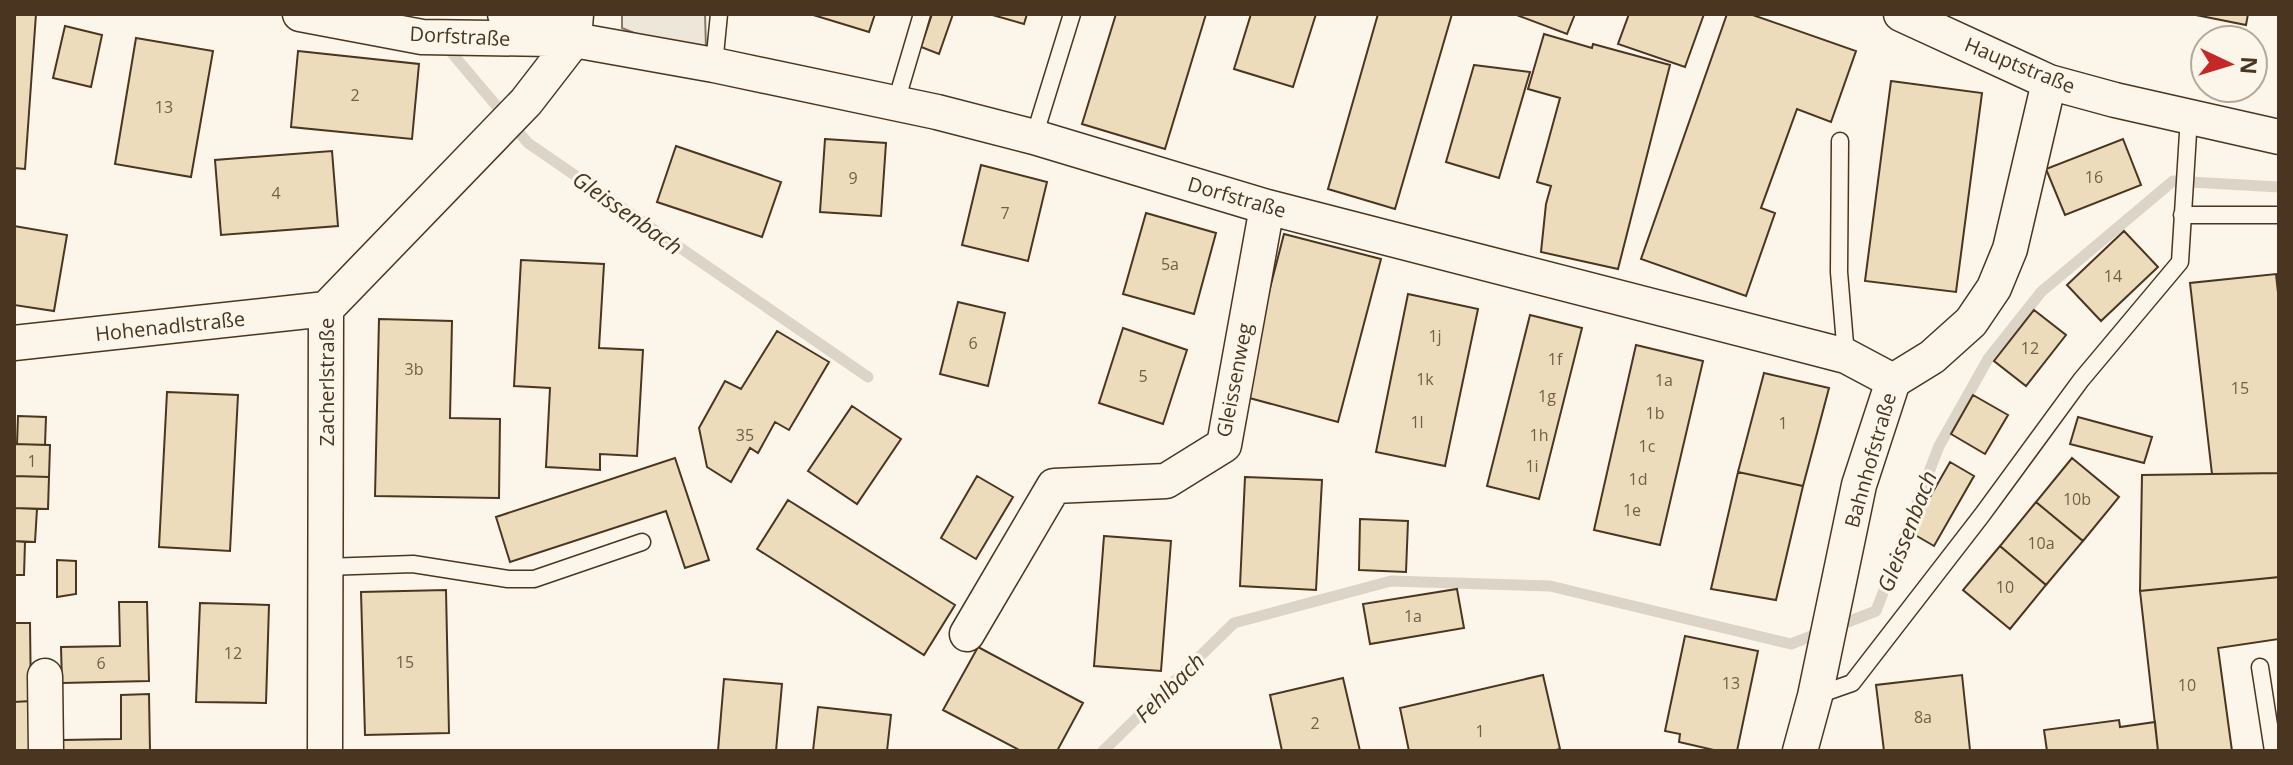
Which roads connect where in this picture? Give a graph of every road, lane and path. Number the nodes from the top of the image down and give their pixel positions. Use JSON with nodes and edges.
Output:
{"nodes":[{"id":1,"x":300,"y":14,"type":"edge"},
{"id":2,"x":505,"y":14,"type":"edge"},
{"id":3,"x":719,"y":14,"type":"edge"},
{"id":4,"x":922,"y":14,"type":"edge"},
{"id":5,"x":1072,"y":14,"type":"edge"},
{"id":6,"x":1909,"y":16,"type":"edge"},
{"id":7,"x":575,"y":27,"type":"edge"},
{"id":8,"x":714,"y":65,"type":"junction"},
{"id":9,"x":2049,"y":82,"type":"junction"},
{"id":10,"x":896,"y":102,"type":"junction"},
{"id":11,"x":2189,"y":117,"type":"junction"},
{"id":12,"x":1034,"y":137,"type":"junction"},
{"id":13,"x":2279,"y":137,"type":"edge"},
{"id":14,"x":1840,"y":141,"type":"dead end"},
{"id":15,"x":1267,"y":207,"type":"junction"},
{"id":16,"x":2182,"y":215,"type":"junction"},
{"id":17,"x":2279,"y":215,"type":"edge"},
{"id":18,"x":326,"y":309,"type":"junction"},
{"id":19,"x":14,"y":343,"type":"edge"},
{"id":20,"x":1846,"y":356,"type":"junction"},
{"id":21,"x":1893,"y":381,"type":"junction"},
{"id":22,"x":642,"y":542,"type":"dead end"},
{"id":23,"x":325,"y":567,"type":"junction"},
{"id":24,"x":967,"y":634,"type":"dead end"},
{"id":25,"x":2260,"y":667,"type":"dead end"},
{"id":26,"x":45,"y":676,"type":"dead end"},
{"id":27,"x":1815,"y":696,"type":"junction"},
{"id":28,"x":46,"y":751,"type":"edge"},
{"id":29,"x":325,"y":751,"type":"edge"},
{"id":30,"x":1800,"y":751,"type":"edge"},
{"id":31,"x":2273,"y":751,"type":"edge"}],
"edges":[{"from":1,"to":7,"type":"street","name":"Dorfstraße"},
{"from":2,"to":7,"type":"street","name":"Dorfstraße"},
{"from":3,"to":8,"type":"lane"},
{"from":4,"to":10,"type":"lane"},
{"from":5,"to":12,"type":"lane"},
{"from":6,"to":9,"type":"street","name":"Hauptstraße"},
{"from":7,"to":8,"type":"street","name":"Dorfstraße"},
{"from":7,"to":18,"type":"street","name":"Zacherlstraße"},
{"from":8,"to":10,"type":"street","name":"Dorfstraße"},
{"from":9,"to":11,"type":"street","name":"Hauptstraße"},
{"from":9,"to":21,"type":"street","name":"Bahnhofstraße"},
{"from":10,"to":12,"type":"street","name":"Dorfstraße"},
{"from":11,"to":13,"type":"street","name":"Hauptstraße"},
{"from":11,"to":16,"type":"lane"},
{"from":12,"to":15,"type":"street","name":"Dorfstraße"},
{"from":14,"to":20,"type":"lane"},
{"from":15,"to":20,"type":"street","name":"Dorfstraße"},
{"from":15,"to":24,"type":"street","name":"Gleissenweg"},
{"from":16,"to":17,"type":"lane"},
{"from":16,"to":27,"type":"lane"},
{"from":18,"to":19,"type":"street","name":"Hohenadlstraße"},
{"from":18,"to":23,"type":"street","name":"Zacherlstraße"},
{"from":20,"to":21,"type":"street","name":"Dorfstraße"},
{"from":21,"to":27,"type":"street","name":"Bahnhofstraße"},
{"from":22,"to":23,"type":"lane"},
{"from":23,"to":29,"type":"street","name":"Zacherlstraße"},
{"from":25,"to":31,"type":"lane"},
{"from":26,"to":28,"type":"street"},
{"from":27,"to":30,"type":"street","name":"Bahnhofstraße"}]}
